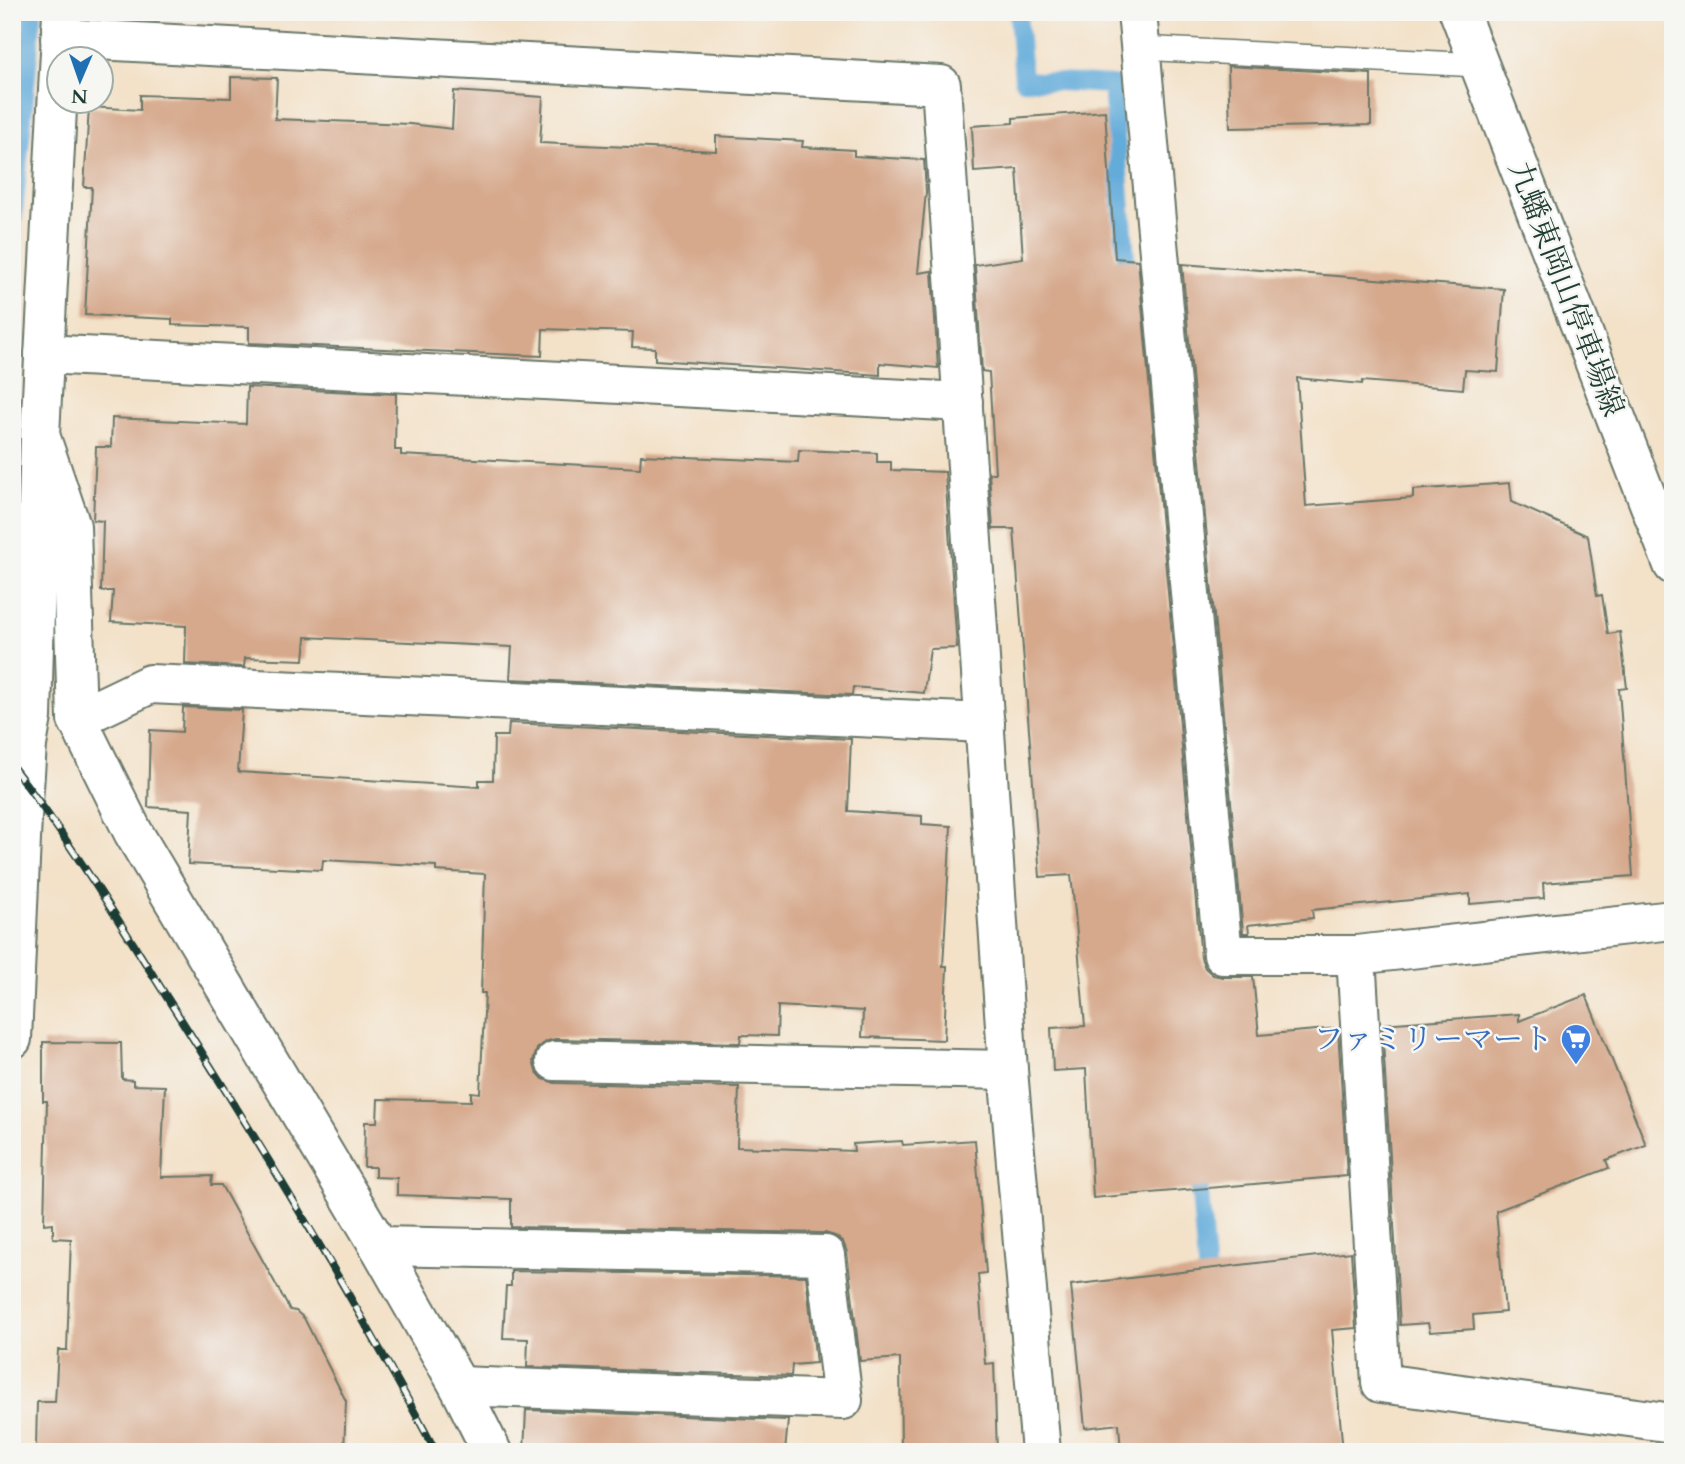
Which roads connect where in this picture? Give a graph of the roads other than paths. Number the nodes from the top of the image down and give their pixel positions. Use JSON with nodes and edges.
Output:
{"nodes":[{"id":1,"x":1459,"y":12,"type":"edge"},
{"id":2,"x":61,"y":25,"type":"edge"},
{"id":3,"x":1138,"y":30,"type":"edge"},
{"id":4,"x":1479,"y":65,"type":"junction"},
{"id":5,"x":44,"y":354,"type":"junction"},
{"id":6,"x":963,"y":402,"type":"junction"},
{"id":7,"x":40,"y":435,"type":"junction"},
{"id":8,"x":1673,"y":565,"type":"edge"},
{"id":9,"x":77,"y":719,"type":"junction"},
{"id":10,"x":985,"y":723,"type":"junction"},
{"id":11,"x":1673,"y":920,"type":"edge"},
{"id":12,"x":1356,"y":955,"type":"junction"},
{"id":13,"x":12,"y":1039,"type":"edge"},
{"id":14,"x":555,"y":1061,"type":"dead end"},
{"id":15,"x":1008,"y":1070,"type":"junction"},
{"id":16,"x":379,"y":1246,"type":"junction"},
{"id":17,"x":459,"y":1386,"type":"junction"},
{"id":18,"x":1673,"y":1423,"type":"edge"},
{"id":19,"x":492,"y":1452,"type":"edge"},
{"id":20,"x":1041,"y":1452,"type":"edge"}],
"edges":[{"from":1,"to":4,"type":"street","name":"九蟠東岡山停車場線"},
{"from":2,"to":5,"type":"street"},
{"from":2,"to":6,"type":"street"},
{"from":3,"to":4,"type":"lane"},
{"from":3,"to":12,"type":"street"},
{"from":4,"to":8,"type":"street","name":"九蟠東岡山停車場線"},
{"from":5,"to":6,"type":"street"},
{"from":5,"to":7,"type":"street"},
{"from":6,"to":10,"type":"street"},
{"from":7,"to":9,"type":"street"},
{"from":7,"to":13,"type":"street"},
{"from":9,"to":10,"type":"street"},
{"from":9,"to":16,"type":"street"},
{"from":10,"to":15,"type":"street"},
{"from":11,"to":12,"type":"street"},
{"from":12,"to":18,"type":"street"},
{"from":14,"to":15,"type":"street"},
{"from":15,"to":20,"type":"street"},
{"from":16,"to":17,"type":"street"},
{"from":16,"to":17,"type":"street"},
{"from":17,"to":19,"type":"street"}]}
